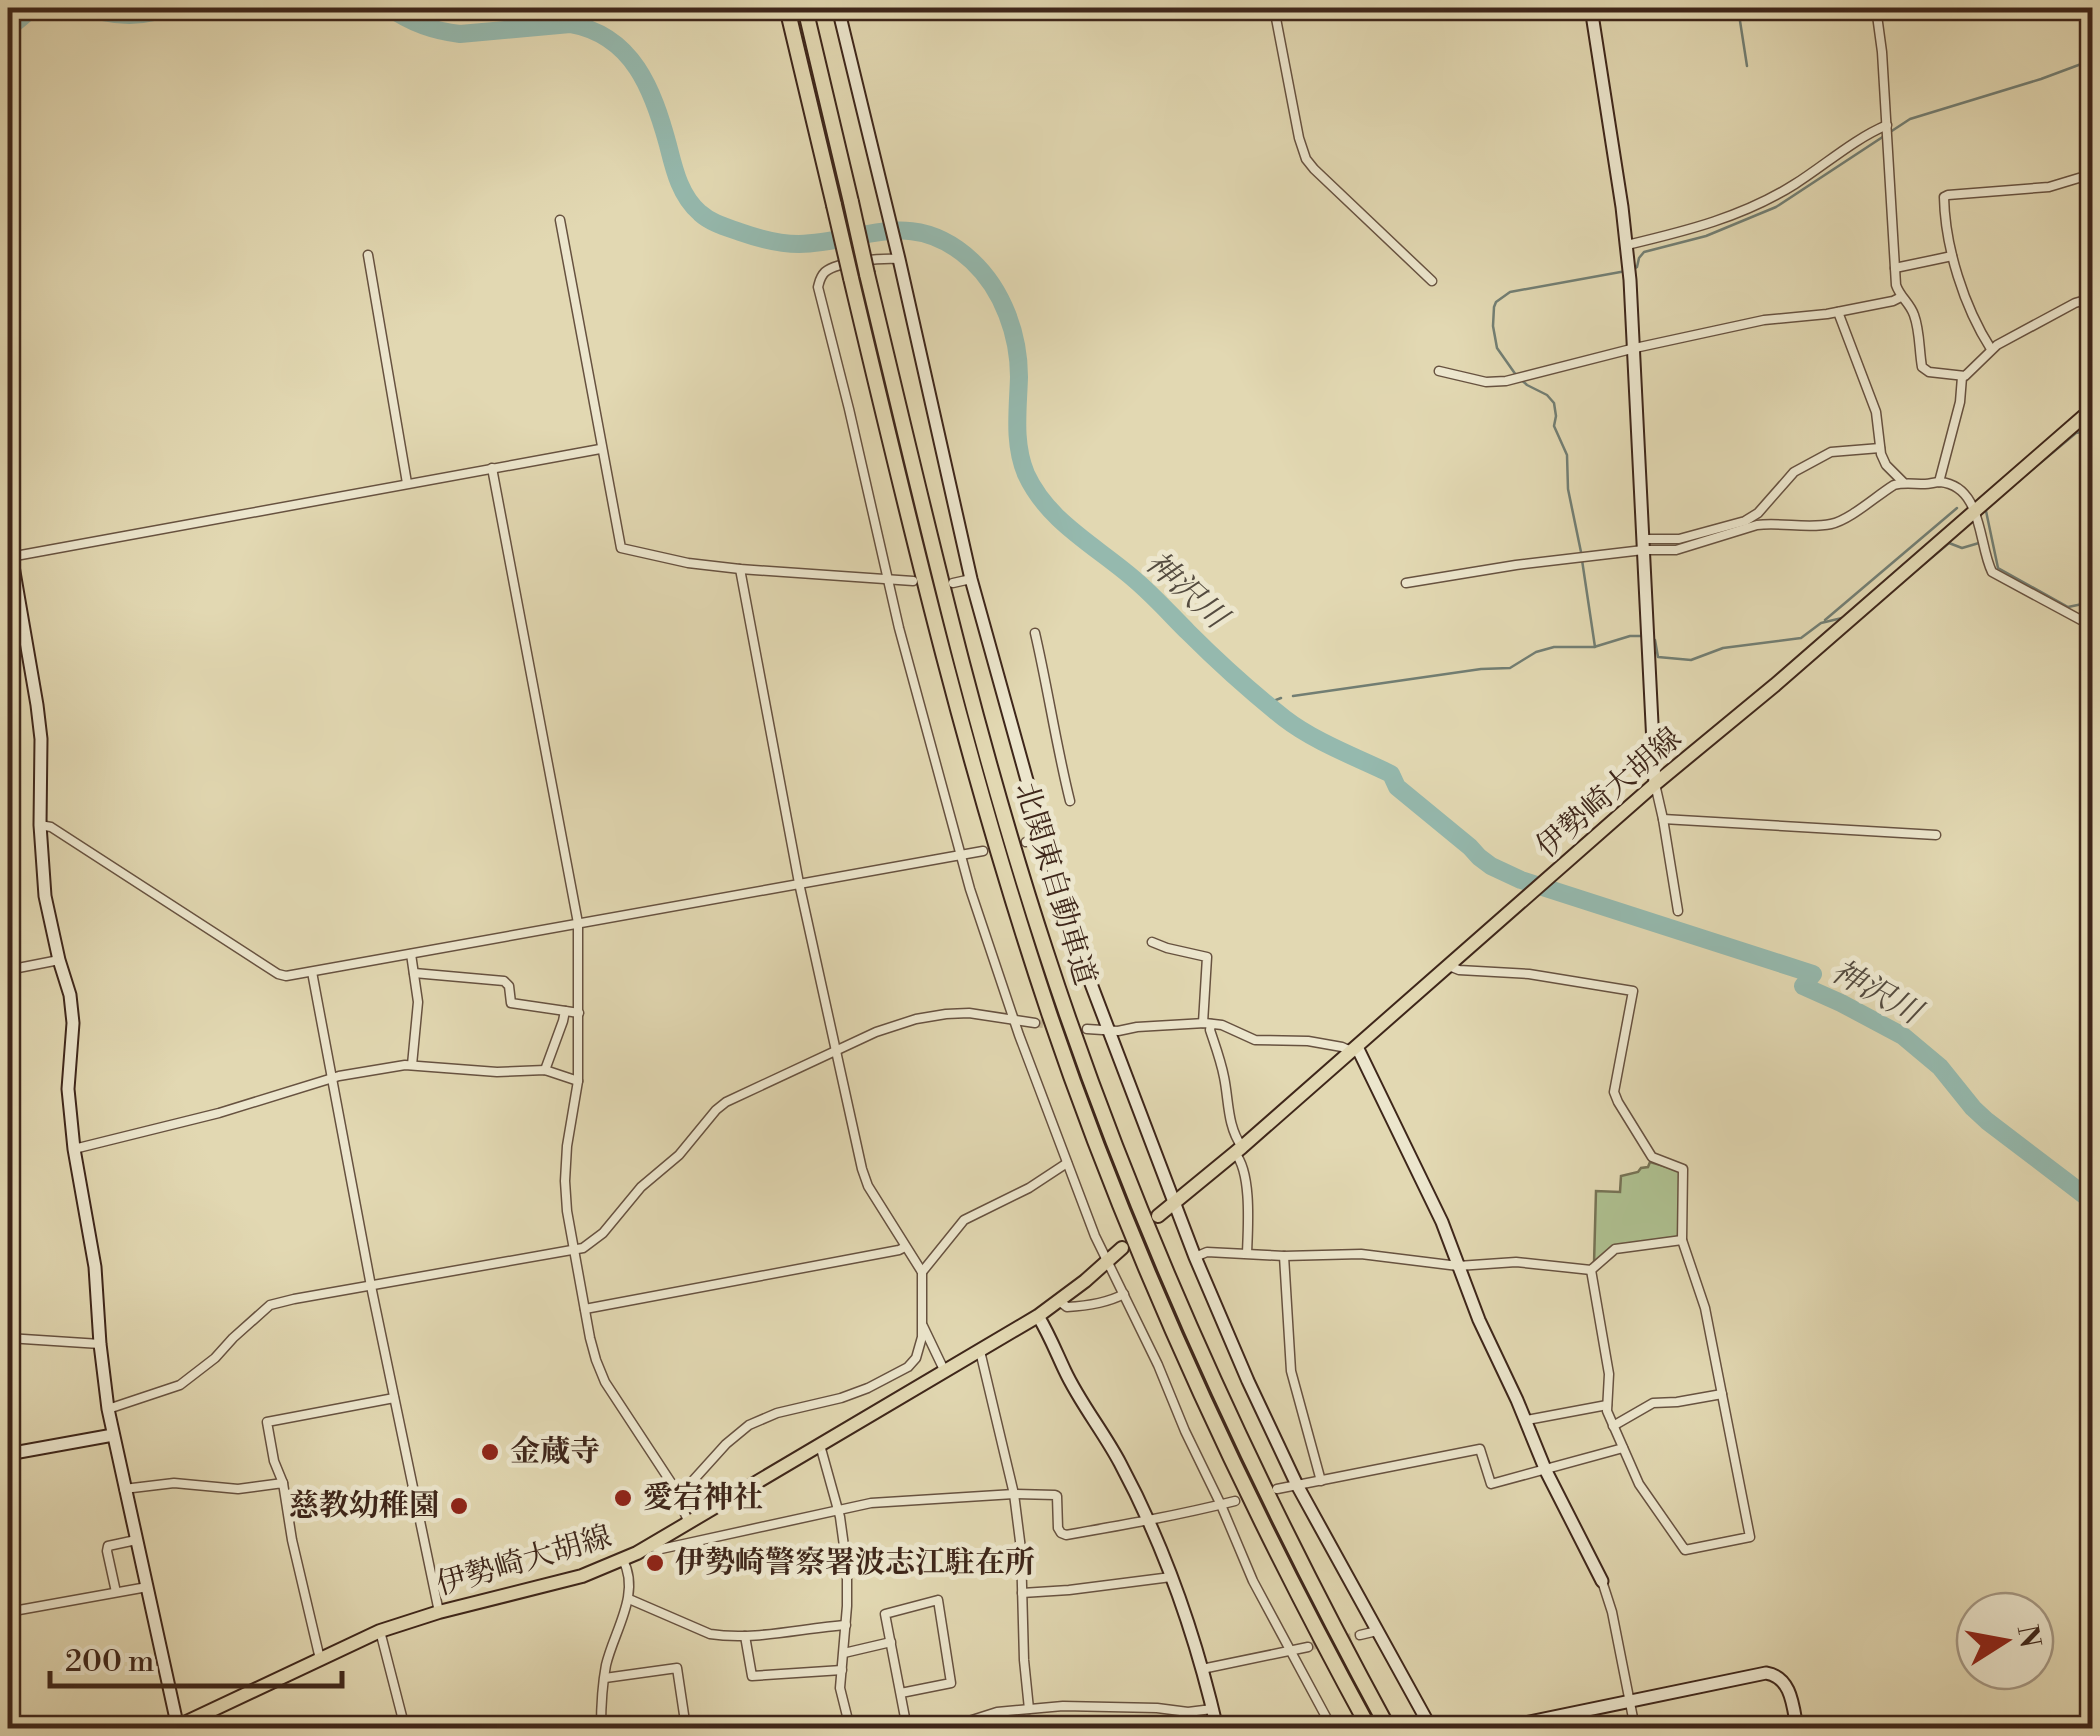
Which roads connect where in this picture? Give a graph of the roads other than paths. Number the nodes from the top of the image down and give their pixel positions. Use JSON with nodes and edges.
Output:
{"nodes":[{"id":1,"x":28,"y":8,"type":"edge"},
{"id":2,"x":787,"y":8,"type":"edge"},
{"id":3,"x":805,"y":8,"type":"edge"},
{"id":4,"x":838,"y":8,"type":"edge"},
{"id":5,"x":1274,"y":8,"type":"edge"},
{"id":6,"x":1591,"y":8,"type":"edge"},
{"id":7,"x":1876,"y":8,"type":"edge"},
{"id":8,"x":2091,"y":8,"type":"edge"},
{"id":9,"x":8,"y":22,"type":"edge"},
{"id":10,"x":2092,"y":40,"type":"edge"},
{"id":11,"x":1887,"y":125,"type":"junction"},
{"id":12,"x":2092,"y":174,"type":"edge"},
{"id":13,"x":560,"y":220,"type":"dead end"},
{"id":14,"x":1627,"y":245,"type":"junction"},
{"id":15,"x":368,"y":255,"type":"dead end"},
{"id":16,"x":1952,"y":256,"type":"junction"},
{"id":17,"x":899,"y":259,"type":"junction"},
{"id":18,"x":1896,"y":268,"type":"junction"},
{"id":19,"x":1432,"y":281,"type":"dead end"},
{"id":20,"x":1901,"y":297,"type":"junction"},
{"id":21,"x":2092,"y":298,"type":"edge"},
{"id":22,"x":1838,"y":312,"type":"junction"},
{"id":23,"x":1635,"y":348,"type":"junction"},
{"id":24,"x":1991,"y":349,"type":"junction"},
{"id":25,"x":1438,"y":371,"type":"dead end"},
{"id":26,"x":1962,"y":376,"type":"junction"},
{"id":27,"x":2087,"y":413,"type":"edge"},
{"id":28,"x":1880,"y":448,"type":"junction"},
{"id":29,"x":600,"y":449,"type":"junction"},
{"id":30,"x":2092,"y":463,"type":"edge"},
{"id":31,"x":492,"y":468,"type":"junction"},
{"id":32,"x":1903,"y":482,"type":"junction"},
{"id":33,"x":1939,"y":482,"type":"junction"},
{"id":34,"x":407,"y":484,"type":"junction"},
{"id":35,"x":1975,"y":512,"type":"junction"},
{"id":36,"x":8,"y":536,"type":"edge"},
{"id":37,"x":1642,"y":544,"type":"junction"},
{"id":38,"x":9,"y":557,"type":"edge"},
{"id":39,"x":740,"y":570,"type":"junction"},
{"id":40,"x":971,"y":579,"type":"junction"},
{"id":41,"x":889,"y":580,"type":"junction"},
{"id":42,"x":912,"y":581,"type":"dead end"},
{"id":43,"x":953,"y":582,"type":"dead end"},
{"id":44,"x":1406,"y":584,"type":"dead end"},
{"id":45,"x":2092,"y":626,"type":"edge"},
{"id":46,"x":1035,"y":633,"type":"dead end"},
{"id":47,"x":1656,"y":784,"type":"junction"},
{"id":48,"x":1070,"y":801,"type":"dead end"},
{"id":49,"x":1664,"y":820,"type":"junction"},
{"id":50,"x":40,"y":826,"type":"junction"},
{"id":51,"x":1936,"y":835,"type":"dead end"},
{"id":52,"x":1044,"y":838,"type":"junction"},
{"id":53,"x":1026,"y":842,"type":"dead end"},
{"id":54,"x":983,"y":851,"type":"dead end"},
{"id":55,"x":961,"y":854,"type":"junction"},
{"id":56,"x":800,"y":883,"type":"junction"},
{"id":57,"x":1678,"y":911,"type":"dead end"},
{"id":58,"x":578,"y":923,"type":"junction"},
{"id":59,"x":1152,"y":942,"type":"dead end"},
{"id":60,"x":411,"y":954,"type":"junction"},
{"id":61,"x":59,"y":960,"type":"junction"},
{"id":62,"x":1448,"y":966,"type":"junction"},
{"id":63,"x":8,"y":970,"type":"edge"},
{"id":64,"x":312,"y":972,"type":"junction"},
{"id":65,"x":414,"y":974,"type":"junction"},
{"id":66,"x":564,"y":1011,"type":"junction"},
{"id":67,"x":579,"y":1013,"type":"junction"},
{"id":68,"x":1014,"y":1019,"type":"junction"},
{"id":69,"x":1035,"y":1022,"type":"tunnel mouth"},
{"id":70,"x":1207,"y":1024,"type":"junction"},
{"id":71,"x":1087,"y":1029,"type":"tunnel mouth"},
{"id":72,"x":1108,"y":1031,"type":"junction"},
{"id":73,"x":1354,"y":1049,"type":"junction"},
{"id":74,"x":835,"y":1052,"type":"junction"},
{"id":75,"x":412,"y":1065,"type":"junction"},
{"id":76,"x":544,"y":1070,"type":"junction"},
{"id":77,"x":332,"y":1078,"type":"junction"},
{"id":78,"x":578,"y":1081,"type":"junction"},
{"id":79,"x":74,"y":1149,"type":"junction"},
{"id":80,"x":1238,"y":1150,"type":"junction"},
{"id":81,"x":1066,"y":1163,"type":"junction"},
{"id":82,"x":1175,"y":1202,"type":"junction"},
{"id":83,"x":1158,"y":1216,"type":"dead end"},
{"id":84,"x":1682,"y":1240,"type":"junction"},
{"id":85,"x":905,"y":1247,"type":"junction"},
{"id":86,"x":1122,"y":1248,"type":"dead end"},
{"id":87,"x":574,"y":1250,"type":"junction"},
{"id":88,"x":1247,"y":1253,"type":"junction"},
{"id":89,"x":1284,"y":1256,"type":"junction"},
{"id":90,"x":1195,"y":1257,"type":"junction"},
{"id":91,"x":1107,"y":1262,"type":"junction"},
{"id":92,"x":1458,"y":1266,"type":"junction"},
{"id":93,"x":1592,"y":1270,"type":"junction"},
{"id":94,"x":922,"y":1272,"type":"junction"},
{"id":95,"x":371,"y":1286,"type":"junction"},
{"id":96,"x":1124,"y":1294,"type":"junction"},
{"id":97,"x":1060,"y":1301,"type":"junction"},
{"id":98,"x":584,"y":1309,"type":"junction"},
{"id":99,"x":1038,"y":1316,"type":"junction"},
{"id":100,"x":922,"y":1323,"type":"junction"},
{"id":101,"x":8,"y":1338,"type":"edge"},
{"id":102,"x":100,"y":1344,"type":"junction"},
{"id":103,"x":980,"y":1351,"type":"junction"},
{"id":104,"x":945,"y":1372,"type":"junction"},
{"id":105,"x":1722,"y":1394,"type":"junction"},
{"id":106,"x":394,"y":1398,"type":"junction"},
{"id":107,"x":1607,"y":1405,"type":"junction"},
{"id":108,"x":108,"y":1409,"type":"junction"},
{"id":109,"x":1526,"y":1420,"type":"junction"},
{"id":110,"x":1613,"y":1426,"type":"junction"},
{"id":111,"x":113,"y":1435,"type":"junction"},
{"id":112,"x":820,"y":1445,"type":"junction"},
{"id":113,"x":1623,"y":1448,"type":"junction"},
{"id":114,"x":8,"y":1454,"type":"edge"},
{"id":115,"x":1546,"y":1471,"type":"junction"},
{"id":116,"x":1321,"y":1481,"type":"junction"},
{"id":117,"x":283,"y":1482,"type":"junction"},
{"id":118,"x":1298,"y":1485,"type":"junction"},
{"id":119,"x":124,"y":1489,"type":"junction"},
{"id":120,"x":1276,"y":1489,"type":"dead end"},
{"id":121,"x":1014,"y":1494,"type":"junction"},
{"id":122,"x":679,"y":1496,"type":"junction"},
{"id":123,"x":1236,"y":1501,"type":"dead end"},
{"id":124,"x":1222,"y":1505,"type":"junction"},
{"id":125,"x":838,"y":1510,"type":"junction"},
{"id":126,"x":1148,"y":1519,"type":"junction"},
{"id":127,"x":690,"y":1522,"type":"junction"},
{"id":128,"x":136,"y":1540,"type":"junction"},
{"id":129,"x":651,"y":1546,"type":"junction"},
{"id":130,"x":622,"y":1560,"type":"junction"},
{"id":131,"x":1171,"y":1577,"type":"junction"},
{"id":132,"x":1602,"y":1581,"type":"joint"},
{"id":133,"x":147,"y":1587,"type":"junction"},
{"id":134,"x":116,"y":1592,"type":"junction"},
{"id":135,"x":1022,"y":1593,"type":"junction"},
{"id":136,"x":629,"y":1600,"type":"junction"},
{"id":137,"x":1323,"y":1606,"type":"junction"},
{"id":138,"x":8,"y":1612,"type":"edge"},
{"id":139,"x":439,"y":1612,"type":"junction"},
{"id":140,"x":846,"y":1625,"type":"junction"},
{"id":141,"x":380,"y":1631,"type":"junction"},
{"id":142,"x":1377,"y":1631,"type":"junction"},
{"id":143,"x":1360,"y":1635,"type":"tunnel mouth"},
{"id":144,"x":745,"y":1636,"type":"junction"},
{"id":145,"x":891,"y":1642,"type":"junction"},
{"id":146,"x":1308,"y":1647,"type":"tunnel mouth"},
{"id":147,"x":1290,"y":1649,"type":"junction"},
{"id":148,"x":844,"y":1653,"type":"junction"},
{"id":149,"x":320,"y":1659,"type":"junction"},
{"id":150,"x":1202,"y":1669,"type":"junction"},
{"id":151,"x":842,"y":1670,"type":"junction"},
{"id":152,"x":604,"y":1678,"type":"junction"},
{"id":153,"x":902,"y":1693,"type":"junction"},
{"id":154,"x":1630,"y":1702,"type":"junction"},
{"id":155,"x":1029,"y":1709,"type":"junction"},
{"id":156,"x":1212,"y":1710,"type":"junction"},
{"id":157,"x":177,"y":1728,"type":"edge"},
{"id":158,"x":405,"y":1728,"type":"edge"},
{"id":159,"x":601,"y":1728,"type":"edge"},
{"id":160,"x":686,"y":1728,"type":"edge"},
{"id":161,"x":850,"y":1728,"type":"edge"},
{"id":162,"x":907,"y":1728,"type":"edge"},
{"id":163,"x":947,"y":1728,"type":"edge"},
{"id":164,"x":1217,"y":1728,"type":"edge"},
{"id":165,"x":1332,"y":1728,"type":"edge"},
{"id":166,"x":1368,"y":1728,"type":"edge"},
{"id":167,"x":1388,"y":1728,"type":"edge"},
{"id":168,"x":1399,"y":1728,"type":"edge"},
{"id":169,"x":1430,"y":1728,"type":"edge"},
{"id":170,"x":1501,"y":1728,"type":"edge"},
{"id":171,"x":1635,"y":1728,"type":"edge"},
{"id":172,"x":1797,"y":1728,"type":"edge"}],
"edges":[{"from":1,"to":9,"type":"street"},
{"from":2,"to":166,"type":"highway","name":"北関東自動車道","bridge":true},
{"from":3,"to":137,"type":"highway","name":"北関東自動車道","bridge":true},
{"from":4,"to":17,"type":"street"},
{"from":5,"to":19,"type":"street"},
{"from":6,"to":14,"type":"street"},
{"from":7,"to":11,"type":"street"},
{"from":8,"to":10,"type":"street"},
{"from":11,"to":14,"type":"street"},
{"from":11,"to":18,"type":"street"},
{"from":12,"to":16,"type":"street"},
{"from":13,"to":29,"type":"street"},
{"from":14,"to":23,"type":"street"},
{"from":15,"to":34,"type":"street"},
{"from":16,"to":18,"type":"street"},
{"from":16,"to":24,"type":"street"},
{"from":17,"to":40,"type":"street"},
{"from":17,"to":41,"type":"street"},
{"from":18,"to":20,"type":"street"},
{"from":20,"to":22,"type":"street"},
{"from":20,"to":26,"type":"street"},
{"from":21,"to":24,"type":"street"},
{"from":22,"to":23,"type":"street"},
{"from":22,"to":28,"type":"street"},
{"from":23,"to":25,"type":"street"},
{"from":23,"to":37,"type":"street"},
{"from":24,"to":26,"type":"street"},
{"from":26,"to":33,"type":"street"},
{"from":27,"to":30,"type":"street"},
{"from":27,"to":35,"type":"main road","name":"伊勢崎大胡線"},
{"from":28,"to":32,"type":"street"},
{"from":28,"to":37,"type":"street"},
{"from":29,"to":31,"type":"street"},
{"from":29,"to":39,"type":"street"},
{"from":31,"to":34,"type":"street"},
{"from":31,"to":58,"type":"street"},
{"from":32,"to":33,"type":"street"},
{"from":32,"to":37,"type":"street"},
{"from":33,"to":35,"type":"street"},
{"from":34,"to":38,"type":"street"},
{"from":35,"to":45,"type":"street"},
{"from":35,"to":47,"type":"main road","name":"伊勢崎大胡線"},
{"from":36,"to":38,"type":"street"},
{"from":37,"to":44,"type":"street"},
{"from":37,"to":47,"type":"street"},
{"from":38,"to":50,"type":"street"},
{"from":39,"to":41,"type":"street"},
{"from":39,"to":56,"type":"street"},
{"from":40,"to":43,"type":"street"},
{"from":40,"to":52,"type":"street"},
{"from":41,"to":42,"type":"street"},
{"from":41,"to":55,"type":"street"},
{"from":46,"to":48,"type":"street"},
{"from":47,"to":49,"type":"street"},
{"from":47,"to":62,"type":"main road","name":"伊勢崎大胡線"},
{"from":49,"to":51,"type":"street"},
{"from":49,"to":57,"type":"street"},
{"from":50,"to":61,"type":"street"},
{"from":50,"to":64,"type":"street"},
{"from":52,"to":53,"type":"street"},
{"from":52,"to":72,"type":"street"},
{"from":54,"to":55,"type":"street"},
{"from":55,"to":56,"type":"street"},
{"from":55,"to":68,"type":"street"},
{"from":56,"to":58,"type":"street"},
{"from":56,"to":74,"type":"street"},
{"from":58,"to":60,"type":"street"},
{"from":58,"to":67,"type":"street"},
{"from":59,"to":70,"type":"street"},
{"from":60,"to":64,"type":"street"},
{"from":60,"to":65,"type":"street"},
{"from":61,"to":63,"type":"street"},
{"from":61,"to":79,"type":"street"},
{"from":62,"to":73,"type":"main road","name":"伊勢崎大胡線"},
{"from":62,"to":84,"type":"street"},
{"from":64,"to":77,"type":"street"},
{"from":65,"to":66,"type":"street"},
{"from":65,"to":75,"type":"street"},
{"from":66,"to":67,"type":"street"},
{"from":66,"to":76,"type":"street"},
{"from":67,"to":78,"type":"street"},
{"from":68,"to":69,"type":"street"},
{"from":68,"to":74,"type":"street"},
{"from":68,"to":81,"type":"street"},
{"from":70,"to":72,"type":"street"},
{"from":70,"to":73,"type":"street"},
{"from":70,"to":80,"type":"street"},
{"from":71,"to":72,"type":"street"},
{"from":72,"to":82,"type":"street"},
{"from":73,"to":80,"type":"main road","name":"伊勢崎大胡線"},
{"from":73,"to":92,"type":"street"},
{"from":74,"to":85,"type":"street"},
{"from":74,"to":87,"type":"street"},
{"from":75,"to":76,"type":"street"},
{"from":75,"to":77,"type":"street"},
{"from":76,"to":78,"type":"street"},
{"from":77,"to":79,"type":"street"},
{"from":77,"to":95,"type":"street"},
{"from":78,"to":87,"type":"street"},
{"from":79,"to":102,"type":"street"},
{"from":80,"to":82,"type":"main road","name":"伊勢崎大胡線"},
{"from":80,"to":88,"type":"street"},
{"from":81,"to":91,"type":"street"},
{"from":81,"to":94,"type":"street"},
{"from":82,"to":83,"type":"main road","name":"伊勢崎大胡線"},
{"from":82,"to":90,"type":"street"},
{"from":84,"to":93,"type":"street"},
{"from":84,"to":105,"type":"street"},
{"from":85,"to":94,"type":"street"},
{"from":85,"to":98,"type":"street"},
{"from":86,"to":91,"type":"main road","name":"伊勢崎大胡線"},
{"from":87,"to":95,"type":"street"},
{"from":87,"to":98,"type":"street"},
{"from":88,"to":89,"type":"street"},
{"from":88,"to":90,"type":"street"},
{"from":89,"to":92,"type":"street"},
{"from":89,"to":116,"type":"street"},
{"from":90,"to":118,"type":"street"},
{"from":91,"to":96,"type":"street"},
{"from":91,"to":97,"type":"main road","name":"伊勢崎大胡線"},
{"from":92,"to":93,"type":"street"},
{"from":92,"to":109,"type":"street"},
{"from":93,"to":107,"type":"street"},
{"from":94,"to":100,"type":"street"},
{"from":95,"to":106,"type":"street"},
{"from":95,"to":108,"type":"street"},
{"from":96,"to":97,"type":"street"},
{"from":96,"to":124,"type":"street"},
{"from":97,"to":99,"type":"main road","name":"伊勢崎大胡線"},
{"from":98,"to":122,"type":"street"},
{"from":99,"to":103,"type":"main road","name":"伊勢崎大胡線"},
{"from":99,"to":126,"type":"street"},
{"from":100,"to":104,"type":"street"},
{"from":100,"to":122,"type":"street"},
{"from":101,"to":102,"type":"street"},
{"from":102,"to":108,"type":"street"},
{"from":103,"to":104,"type":"main road","name":"伊勢崎大胡線"},
{"from":103,"to":121,"type":"street"},
{"from":104,"to":112,"type":"main road","name":"伊勢崎大胡線"},
{"from":105,"to":110,"type":"street"},
{"from":105,"to":113,"type":"street"},
{"from":106,"to":117,"type":"street"},
{"from":106,"to":139,"type":"street"},
{"from":107,"to":109,"type":"street"},
{"from":107,"to":110,"type":"street"},
{"from":108,"to":111,"type":"street"},
{"from":109,"to":115,"type":"street"},
{"from":110,"to":113,"type":"street"},
{"from":111,"to":114,"type":"street"},
{"from":111,"to":119,"type":"street"},
{"from":112,"to":125,"type":"street"},
{"from":112,"to":127,"type":"main road","name":"伊勢崎大胡線"},
{"from":113,"to":115,"type":"street"},
{"from":115,"to":116,"type":"street"},
{"from":115,"to":132,"type":"street"},
{"from":116,"to":118,"type":"street"},
{"from":117,"to":119,"type":"street"},
{"from":117,"to":149,"type":"street"},
{"from":118,"to":120,"type":"street"},
{"from":118,"to":142,"type":"street"},
{"from":119,"to":128,"type":"street"},
{"from":121,"to":125,"type":"street"},
{"from":121,"to":126,"type":"street"},
{"from":121,"to":135,"type":"street"},
{"from":122,"to":127,"type":"street"},
{"from":123,"to":124,"type":"street"},
{"from":124,"to":126,"type":"street"},
{"from":124,"to":147,"type":"street"},
{"from":125,"to":129,"type":"street"},
{"from":125,"to":140,"type":"street"},
{"from":126,"to":131,"type":"street"},
{"from":127,"to":129,"type":"main road","name":"伊勢崎大胡線"},
{"from":128,"to":133,"type":"street"},
{"from":128,"to":134,"type":"street"},
{"from":129,"to":130,"type":"main road","name":"伊勢崎大胡線"},
{"from":130,"to":136,"type":"street"},
{"from":130,"to":139,"type":"main road","name":"伊勢崎大胡線"},
{"from":131,"to":135,"type":"street"},
{"from":131,"to":150,"type":"street"},
{"from":132,"to":154,"type":"street"},
{"from":133,"to":134,"type":"street"},
{"from":133,"to":157,"type":"street"},
{"from":134,"to":138,"type":"street"},
{"from":135,"to":155,"type":"street"},
{"from":136,"to":144,"type":"street"},
{"from":136,"to":152,"type":"street"},
{"from":137,"to":167,"type":"highway","name":"北関東自動車道"},
{"from":137,"to":168,"type":"highway"},
{"from":139,"to":141,"type":"main road","name":"伊勢崎大胡線"},
{"from":140,"to":144,"type":"street"},
{"from":140,"to":148,"type":"street"},
{"from":141,"to":149,"type":"main road","name":"伊勢崎大胡線"},
{"from":141,"to":158,"type":"street"},
{"from":142,"to":143,"type":"street"},
{"from":142,"to":169,"type":"street"},
{"from":144,"to":151,"type":"street"},
{"from":145,"to":148,"type":"street"},
{"from":145,"to":153,"type":"street"},
{"from":145,"to":153,"type":"street"},
{"from":146,"to":147,"type":"street"},
{"from":147,"to":150,"type":"street"},
{"from":147,"to":165,"type":"street"},
{"from":148,"to":151,"type":"street"},
{"from":149,"to":157,"type":"main road","name":"伊勢崎大胡線"},
{"from":150,"to":156,"type":"street"},
{"from":151,"to":161,"type":"street"},
{"from":152,"to":159,"type":"street"},
{"from":152,"to":160,"type":"street"},
{"from":153,"to":162,"type":"street"},
{"from":154,"to":170,"type":"street"},
{"from":154,"to":171,"type":"street"},
{"from":154,"to":172,"type":"street"},
{"from":155,"to":156,"type":"street"},
{"from":155,"to":163,"type":"street"},
{"from":156,"to":164,"type":"street"}]}
